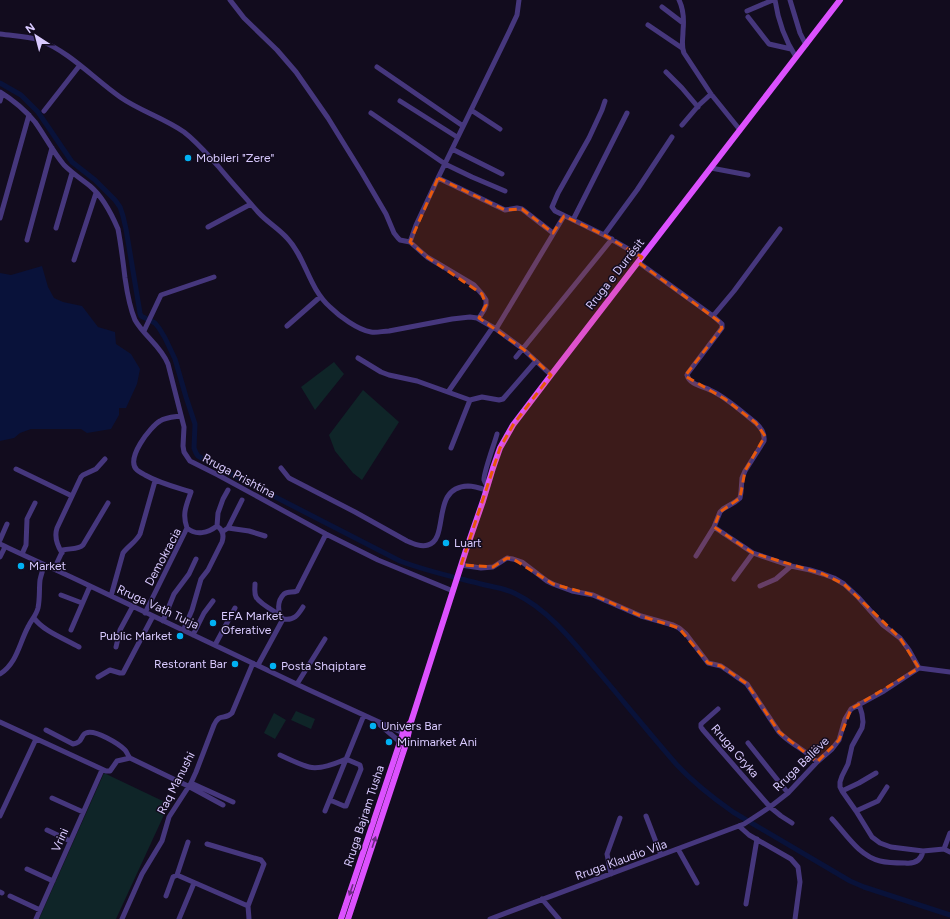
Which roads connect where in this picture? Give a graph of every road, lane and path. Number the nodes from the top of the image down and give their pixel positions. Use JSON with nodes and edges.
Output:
{"nodes":[{"id":1,"x":230,"y":0,"type":"edge"},
{"id":2,"x":519,"y":0,"type":"edge"},
{"id":3,"x":679,"y":0,"type":"edge"},
{"id":4,"x":774,"y":0,"type":"edge"},
{"id":5,"x":790,"y":0,"type":"edge"},
{"id":6,"x":840,"y":0,"type":"edge"},
{"id":7,"x":662,"y":7,"type":"dead end"},
{"id":8,"x":747,"y":11,"type":"dead end"},
{"id":9,"x":748,"y":17,"type":"dead end"},
{"id":10,"x":683,"y":23,"type":"junction"},
{"id":11,"x":648,"y":25,"type":"dead end"},
{"id":12,"x":0,"y":34,"type":"edge"},
{"id":13,"x":806,"y":45,"type":"junction"},
{"id":14,"x":682,"y":48,"type":"junction"},
{"id":15,"x":791,"y":49,"type":"junction"},
{"id":16,"x":796,"y":57,"type":"junction"},
{"id":17,"x":80,"y":66,"type":"junction"},
{"id":18,"x":377,"y":67,"type":"dead end"},
{"id":19,"x":666,"y":72,"type":"dead end"},
{"id":20,"x":1,"y":93,"type":"edge"},
{"id":21,"x":711,"y":94,"type":"junction"},
{"id":22,"x":0,"y":101,"type":"edge"},
{"id":23,"x":400,"y":101,"type":"dead end"},
{"id":24,"x":605,"y":101,"type":"dead end"},
{"id":25,"x":698,"y":107,"type":"junction"},
{"id":26,"x":471,"y":110,"type":"junction"},
{"id":27,"x":44,"y":111,"type":"dead end"},
{"id":28,"x":371,"y":113,"type":"dead end"},
{"id":29,"x":627,"y":113,"type":"dead end"},
{"id":30,"x":29,"y":115,"type":"junction"},
{"id":31,"x":682,"y":125,"type":"dead end"},
{"id":32,"x":463,"y":126,"type":"junction"},
{"id":33,"x":500,"y":129,"type":"dead end"},
{"id":34,"x":740,"y":130,"type":"junction"},
{"id":35,"x":457,"y":137,"type":"junction"},
{"id":36,"x":672,"y":137,"type":"dead end"},
{"id":37,"x":52,"y":148,"type":"junction"},
{"id":38,"x":452,"y":149,"type":"junction"},
{"id":39,"x":445,"y":164,"type":"junction"},
{"id":40,"x":711,"y":168,"type":"junction"},
{"id":41,"x":72,"y":173,"type":"junction"},
{"id":42,"x":502,"y":174,"type":"dead end"},
{"id":43,"x":748,"y":174,"type":"dead end"},
{"id":44,"x":438,"y":178,"type":"junction"},
{"id":45,"x":506,"y":191,"type":"dead end"},
{"id":46,"x":96,"y":193,"type":"junction"},
{"id":47,"x":252,"y":204,"type":"junction"},
{"id":48,"x":564,"y":216,"type":"junction"},
{"id":49,"x":0,"y":218,"type":"edge"},
{"id":50,"x":573,"y":220,"type":"junction"},
{"id":51,"x":208,"y":227,"type":"dead end"},
{"id":52,"x":56,"y":228,"type":"dead end"},
{"id":53,"x":780,"y":229,"type":"dead end"},
{"id":54,"x":553,"y":233,"type":"junction"},
{"id":55,"x":604,"y":235,"type":"junction"},
{"id":56,"x":612,"y":239,"type":"junction"},
{"id":57,"x":27,"y":240,"type":"dead end"},
{"id":58,"x":410,"y":242,"type":"junction"},
{"id":59,"x":74,"y":260,"type":"dead end"},
{"id":60,"x":640,"y":260,"type":"junction"},
{"id":61,"x":214,"y":277,"type":"dead end"},
{"id":62,"x":320,"y":297,"type":"junction"},
{"id":63,"x":713,"y":316,"type":"junction"},
{"id":64,"x":479,"y":318,"type":"junction"},
{"id":65,"x":287,"y":326,"type":"dead end"},
{"id":66,"x":494,"y":328,"type":"junction"},
{"id":67,"x":144,"y":331,"type":"junction"},
{"id":68,"x":523,"y":349,"type":"junction"},
{"id":69,"x":516,"y":357,"type":"dead end"},
{"id":70,"x":358,"y":358,"type":"dead end"},
{"id":71,"x":536,"y":361,"type":"junction"},
{"id":72,"x":551,"y":375,"type":"junction"},
{"id":73,"x":448,"y":392,"type":"junction"},
{"id":74,"x":470,"y":400,"type":"junction"},
{"id":75,"x":180,"y":416,"type":"junction"},
{"id":76,"x":497,"y":434,"type":"dead end"},
{"id":77,"x":451,"y":448,"type":"dead end"},
{"id":78,"x":105,"y":459,"type":"dead end"},
{"id":79,"x":281,"y":468,"type":"dead end"},
{"id":80,"x":16,"y":469,"type":"dead end"},
{"id":81,"x":155,"y":481,"type":"junction"},
{"id":82,"x":487,"y":488,"type":"junction"},
{"id":83,"x":228,"y":490,"type":"dead end"},
{"id":84,"x":72,"y":496,"type":"junction"},
{"id":85,"x":242,"y":500,"type":"dead end"},
{"id":86,"x":108,"y":502,"type":"dead end"},
{"id":87,"x":35,"y":503,"type":"dead end"},
{"id":88,"x":7,"y":524,"type":"dead end"},
{"id":89,"x":217,"y":526,"type":"junction"},
{"id":90,"x":714,"y":527,"type":"junction"},
{"id":91,"x":187,"y":528,"type":"junction"},
{"id":92,"x":228,"y":528,"type":"junction"},
{"id":93,"x":222,"y":532,"type":"junction"},
{"id":94,"x":326,"y":534,"type":"junction"},
{"id":95,"x":265,"y":536,"type":"dead end"},
{"id":96,"x":0,"y":540,"type":"edge"},
{"id":97,"x":2,"y":546,"type":"edge"},
{"id":98,"x":62,"y":553,"type":"junction"},
{"id":99,"x":754,"y":553,"type":"junction"},
{"id":100,"x":22,"y":554,"type":"junction"},
{"id":101,"x":696,"y":556,"type":"dead end"},
{"id":102,"x":0,"y":557,"type":"edge"},
{"id":103,"x":196,"y":559,"type":"dead end"},
{"id":104,"x":44,"y":565,"type":"junction"},
{"id":105,"x":460,"y":566,"type":"junction"},
{"id":106,"x":791,"y":566,"type":"junction"},
{"id":107,"x":54,"y":569,"type":"junction"},
{"id":108,"x":734,"y":579,"type":"dead end"},
{"id":109,"x":255,"y":584,"type":"dead end"},
{"id":110,"x":90,"y":586,"type":"junction"},
{"id":111,"x":760,"y":586,"type":"dead end"},
{"id":112,"x":453,"y":588,"type":"junction"},
{"id":113,"x":61,"y":595,"type":"dead end"},
{"id":114,"x":111,"y":596,"type":"junction"},
{"id":115,"x":213,"y":601,"type":"dead end"},
{"id":116,"x":82,"y":604,"type":"junction"},
{"id":117,"x":133,"y":606,"type":"junction"},
{"id":118,"x":303,"y":607,"type":"dead end"},
{"id":119,"x":234,"y":608,"type":"dead end"},
{"id":120,"x":145,"y":612,"type":"junction"},
{"id":121,"x":154,"y":616,"type":"junction"},
{"id":122,"x":282,"y":617,"type":"junction"},
{"id":123,"x":34,"y":618,"type":"junction"},
{"id":124,"x":163,"y":621,"type":"junction"},
{"id":125,"x":71,"y":630,"type":"dead end"},
{"id":126,"x":183,"y":631,"type":"junction"},
{"id":127,"x":193,"y":635,"type":"junction"},
{"id":128,"x":325,"y":639,"type":"dead end"},
{"id":129,"x":215,"y":645,"type":"junction"},
{"id":130,"x":79,"y":647,"type":"dead end"},
{"id":131,"x":116,"y":647,"type":"dead end"},
{"id":132,"x":256,"y":664,"type":"junction"},
{"id":133,"x":919,"y":668,"type":"junction"},
{"id":134,"x":950,"y":672,"type":"edge"},
{"id":135,"x":0,"y":674,"type":"edge"},
{"id":136,"x":98,"y":677,"type":"dead end"},
{"id":137,"x":297,"y":684,"type":"junction"},
{"id":138,"x":859,"y":704,"type":"junction"},
{"id":139,"x":718,"y":709,"type":"dead end"},
{"id":140,"x":364,"y":716,"type":"junction"},
{"id":141,"x":374,"y":719,"type":"junction"},
{"id":142,"x":0,"y":722,"type":"edge"},
{"id":143,"x":411,"y":722,"type":"junction"},
{"id":144,"x":46,"y":730,"type":"dead end"},
{"id":145,"x":403,"y":733,"type":"junction"},
{"id":146,"x":36,"y":739,"type":"junction"},
{"id":147,"x":405,"y":742,"type":"junction"},
{"id":148,"x":748,"y":744,"type":"dead end"},
{"id":149,"x":280,"y":755,"type":"dead end"},
{"id":150,"x":130,"y":758,"type":"junction"},
{"id":151,"x":346,"y":759,"type":"junction"},
{"id":152,"x":817,"y":762,"type":"junction"},
{"id":153,"x":102,"y":770,"type":"junction"},
{"id":154,"x":876,"y":773,"type":"dead end"},
{"id":155,"x":189,"y":784,"type":"junction"},
{"id":156,"x":887,"y":787,"type":"dead end"},
{"id":157,"x":842,"y":792,"type":"junction"},
{"id":158,"x":788,"y":793,"type":"junction"},
{"id":159,"x":52,"y":798,"type":"dead end"},
{"id":160,"x":330,"y":800,"type":"junction"},
{"id":161,"x":233,"y":802,"type":"dead end"},
{"id":162,"x":223,"y":805,"type":"dead end"},
{"id":163,"x":770,"y":807,"type":"junction"},
{"id":164,"x":325,"y":811,"type":"dead end"},
{"id":165,"x":856,"y":811,"type":"junction"},
{"id":166,"x":83,"y":812,"type":"junction"},
{"id":167,"x":0,"y":816,"type":"edge"},
{"id":168,"x":646,"y":816,"type":"dead end"},
{"id":169,"x":756,"y":816,"type":"joint"},
{"id":170,"x":620,"y":818,"type":"dead end"},
{"id":171,"x":832,"y":819,"type":"dead end"},
{"id":172,"x":792,"y":823,"type":"dead end"},
{"id":173,"x":741,"y":825,"type":"junction"},
{"id":174,"x":47,"y":830,"type":"dead end"},
{"id":175,"x":950,"y":833,"type":"edge"},
{"id":176,"x":757,"y":839,"type":"junction"},
{"id":177,"x":70,"y":842,"type":"junction"},
{"id":178,"x":188,"y":842,"type":"dead end"},
{"id":179,"x":207,"y":844,"type":"dead end"},
{"id":180,"x":678,"y":849,"type":"junction"},
{"id":181,"x":944,"y":849,"type":"junction"},
{"id":182,"x":923,"y":851,"type":"junction"},
{"id":183,"x":950,"y":852,"type":"edge"},
{"id":184,"x":661,"y":856,"type":"junction"},
{"id":185,"x":27,"y":869,"type":"dead end"},
{"id":186,"x":612,"y":874,"type":"junction"},
{"id":187,"x":177,"y":875,"type":"junction"},
{"id":188,"x":53,"y":881,"type":"junction"},
{"id":189,"x":194,"y":883,"type":"junction"},
{"id":190,"x":697,"y":883,"type":"dead end"},
{"id":191,"x":10,"y":896,"type":"dead end"},
{"id":192,"x":166,"y":896,"type":"dead end"},
{"id":193,"x":542,"y":899,"type":"junction"},
{"id":194,"x":746,"y":904,"type":"dead end"},
{"id":195,"x":248,"y":906,"type":"junction"},
{"id":196,"x":40,"y":910,"type":"junction"},
{"id":197,"x":36,"y":919,"type":"edge"},
{"id":198,"x":122,"y":919,"type":"edge"},
{"id":199,"x":179,"y":919,"type":"edge"},
{"id":200,"x":249,"y":919,"type":"edge"},
{"id":201,"x":341,"y":919,"type":"edge"},
{"id":202,"x":348,"y":919,"type":"edge"},
{"id":203,"x":492,"y":919,"type":"edge"},
{"id":204,"x":559,"y":919,"type":"edge"},
{"id":205,"x":795,"y":919,"type":"edge"}],
"edges":[{"from":1,"to":58,"type":"street"},
{"from":2,"to":26,"type":"street"},
{"from":3,"to":10,"type":"street"},
{"from":4,"to":8,"type":"street"},
{"from":4,"to":15,"type":"street"},
{"from":5,"to":13,"type":"street"},
{"from":6,"to":13,"type":"main road","name":"Rruga e Durrësit"},
{"from":7,"to":10,"type":"street"},
{"from":9,"to":15,"type":"street"},
{"from":10,"to":14,"type":"street"},
{"from":11,"to":14,"type":"street"},
{"from":12,"to":17,"type":"street"},
{"from":13,"to":16,"type":"main road","name":"Rruga e Durrësit"},
{"from":14,"to":21,"type":"street"},
{"from":15,"to":16,"type":"street"},
{"from":16,"to":34,"type":"main road","name":"Rruga e Durrësit"},
{"from":17,"to":27,"type":"street"},
{"from":17,"to":47,"type":"street"},
{"from":18,"to":32,"type":"street"},
{"from":19,"to":25,"type":"street"},
{"from":20,"to":22,"type":"street"},
{"from":20,"to":30,"type":"street","name":"Rruga Prishtina"},
{"from":21,"to":25,"type":"street"},
{"from":21,"to":34,"type":"street"},
{"from":23,"to":35,"type":"street"},
{"from":24,"to":48,"type":"street"},
{"from":25,"to":31,"type":"street"},
{"from":26,"to":32,"type":"street"},
{"from":26,"to":33,"type":"street"},
{"from":28,"to":39,"type":"street"},
{"from":29,"to":50,"type":"street"},
{"from":30,"to":37,"type":"street","name":"Rruga Prishtina"},
{"from":30,"to":49,"type":"street"},
{"from":32,"to":35,"type":"street"},
{"from":34,"to":40,"type":"main road","name":"Rruga e Durrësit"},
{"from":35,"to":38,"type":"street"},
{"from":36,"to":55,"type":"street"},
{"from":37,"to":41,"type":"street","name":"Rruga Prishtina"},
{"from":37,"to":57,"type":"street"},
{"from":38,"to":39,"type":"street"},
{"from":38,"to":42,"type":"street"},
{"from":39,"to":44,"type":"street"},
{"from":39,"to":45,"type":"street"},
{"from":40,"to":43,"type":"street"},
{"from":40,"to":60,"type":"main road","name":"Rruga e Durrësit"},
{"from":41,"to":46,"type":"street","name":"Rruga Prishtina"},
{"from":41,"to":52,"type":"street"},
{"from":44,"to":54,"type":"street"},
{"from":44,"to":58,"type":"street"},
{"from":46,"to":59,"type":"street"},
{"from":46,"to":67,"type":"street","name":"Rruga Prishtina"},
{"from":47,"to":51,"type":"street"},
{"from":47,"to":62,"type":"street"},
{"from":48,"to":50,"type":"street"},
{"from":48,"to":54,"type":"street"},
{"from":50,"to":55,"type":"street"},
{"from":53,"to":63,"type":"street"},
{"from":54,"to":66,"type":"street"},
{"from":55,"to":56,"type":"street"},
{"from":56,"to":60,"type":"street"},
{"from":56,"to":68,"type":"street"},
{"from":58,"to":64,"type":"street"},
{"from":60,"to":63,"type":"street"},
{"from":60,"to":72,"type":"main road","name":"Rruga e Durrësit"},
{"from":61,"to":67,"type":"street"},
{"from":62,"to":64,"type":"street"},
{"from":62,"to":65,"type":"street"},
{"from":63,"to":90,"type":"street"},
{"from":64,"to":66,"type":"street"},
{"from":66,"to":68,"type":"street"},
{"from":66,"to":73,"type":"street"},
{"from":67,"to":75,"type":"street","name":"Rruga Prishtina"},
{"from":68,"to":69,"type":"street"},
{"from":68,"to":71,"type":"street"},
{"from":70,"to":73,"type":"street"},
{"from":71,"to":72,"type":"street"},
{"from":71,"to":74,"type":"street"},
{"from":72,"to":82,"type":"main road","name":"Rruga e Durrësit"},
{"from":73,"to":74,"type":"street"},
{"from":74,"to":77,"type":"street"},
{"from":75,"to":81,"type":"street"},
{"from":75,"to":94,"type":"street","name":"Rruga Prishtina"},
{"from":76,"to":82,"type":"street"},
{"from":78,"to":84,"type":"street"},
{"from":79,"to":82,"type":"street"},
{"from":80,"to":84,"type":"street"},
{"from":81,"to":91,"type":"street"},
{"from":81,"to":114,"type":"street"},
{"from":82,"to":105,"type":"main road","name":"Rruga e Durrësit"},
{"from":83,"to":89,"type":"street"},
{"from":84,"to":98,"type":"street"},
{"from":85,"to":92,"type":"street"},
{"from":86,"to":98,"type":"street"},
{"from":87,"to":100,"type":"street"},
{"from":88,"to":96,"type":"street"},
{"from":89,"to":91,"type":"street","name":"Demokracia"},
{"from":89,"to":93,"type":"street"},
{"from":90,"to":99,"type":"street"},
{"from":90,"to":101,"type":"street"},
{"from":91,"to":120,"type":"street","name":"Demokracia"},
{"from":92,"to":93,"type":"street"},
{"from":92,"to":95,"type":"street"},
{"from":93,"to":126,"type":"street"},
{"from":94,"to":112,"type":"street","name":"Rruga Prishtina"},
{"from":94,"to":122,"type":"street","name":"Raq Manushi"},
{"from":97,"to":100,"type":"street","name":"Rruga Vath Turja"},
{"from":97,"to":102,"type":"street"},
{"from":98,"to":107,"type":"street"},
{"from":99,"to":106,"type":"street"},
{"from":99,"to":108,"type":"street"},
{"from":100,"to":104,"type":"street","name":"Rruga Vath Turja"},
{"from":103,"to":124,"type":"street"},
{"from":104,"to":107,"type":"street","name":"Rruga Vath Turja"},
{"from":104,"to":123,"type":"street"},
{"from":105,"to":112,"type":"main road","name":"Rruga e Durrësit"},
{"from":105,"to":152,"type":"street"},
{"from":106,"to":111,"type":"street"},
{"from":106,"to":133,"type":"street"},
{"from":107,"to":110,"type":"street","name":"Rruga Vath Turja"},
{"from":109,"to":122,"type":"street"},
{"from":110,"to":114,"type":"street","name":"Rruga Vath Turja"},
{"from":110,"to":116,"type":"street"},
{"from":112,"to":143,"type":"main road","name":"Rruga Bajram Tusha"},
{"from":113,"to":116,"type":"street"},
{"from":114,"to":117,"type":"street","name":"Rruga Vath Turja"},
{"from":115,"to":127,"type":"street"},
{"from":116,"to":125,"type":"street"},
{"from":117,"to":120,"type":"street","name":"Rruga Vath Turja"},
{"from":117,"to":131,"type":"street"},
{"from":118,"to":122,"type":"street"},
{"from":119,"to":129,"type":"street"},
{"from":120,"to":121,"type":"street","name":"Rruga Vath Turja"},
{"from":121,"to":124,"type":"street","name":"Rruga Vath Turja"},
{"from":121,"to":136,"type":"street"},
{"from":122,"to":132,"type":"street","name":"Raq Manushi"},
{"from":123,"to":130,"type":"street"},
{"from":123,"to":135,"type":"street"},
{"from":124,"to":126,"type":"street","name":"Rruga Vath Turja"},
{"from":126,"to":127,"type":"street","name":"Rruga Vath Turja"},
{"from":127,"to":129,"type":"street","name":"Rruga Vath Turja"},
{"from":128,"to":137,"type":"street"},
{"from":129,"to":132,"type":"street","name":"Rruga Vath Turja"},
{"from":132,"to":137,"type":"street","name":"Rruga Vath Turja"},
{"from":132,"to":155,"type":"street","name":"Raq Manushi"},
{"from":133,"to":134,"type":"street"},
{"from":133,"to":138,"type":"street","name":"Rruga Ballëve"},
{"from":137,"to":140,"type":"street","name":"Rruga Vath Turja"},
{"from":138,"to":152,"type":"street","name":"Rruga Ballëve"},
{"from":138,"to":157,"type":"street"},
{"from":139,"to":163,"type":"street","name":"Rruga Gryka"},
{"from":140,"to":141,"type":"street","name":"Rruga Vath Turja"},
{"from":140,"to":151,"type":"street"},
{"from":141,"to":145,"type":"street","name":"Rruga Vath Turja"},
{"from":141,"to":147,"type":"street","name":"Rruga Vath Turja"},
{"from":142,"to":146,"type":"street"},
{"from":143,"to":145,"type":"main road","name":"Rruga Bajram Tusha"},
{"from":143,"to":147,"type":"main road","name":"Rruga Bajram Tusha"},
{"from":144,"to":150,"type":"street"},
{"from":145,"to":147,"type":"main road","name":"Rruga Bajram Tusha"},
{"from":146,"to":153,"type":"street"},
{"from":146,"to":167,"type":"street"},
{"from":147,"to":201,"type":"main road","name":"Rruga Bajram Tusha","one_way":true},
{"from":202,"to":147,"type":"main road","name":"Rruga Bajram Tusha","one_way":true},
{"from":148,"to":158,"type":"street"},
{"from":149,"to":151,"type":"street"},
{"from":150,"to":153,"type":"street"},
{"from":150,"to":155,"type":"street"},
{"from":151,"to":160,"type":"street"},
{"from":151,"to":160,"type":"street"},
{"from":152,"to":158,"type":"street","name":"Rruga Ballëve"},
{"from":153,"to":166,"type":"street","name":"Vrini"},
{"from":154,"to":157,"type":"street"},
{"from":155,"to":161,"type":"street"},
{"from":155,"to":162,"type":"street"},
{"from":155,"to":198,"type":"street","name":"Raq Manushi"},
{"from":156,"to":165,"type":"street"},
{"from":157,"to":165,"type":"street"},
{"from":158,"to":163,"type":"street","name":"Rruga Ballëve"},
{"from":159,"to":166,"type":"street"},
{"from":160,"to":164,"type":"street"},
{"from":163,"to":169,"type":"street","name":"Rruga Ballëve"},
{"from":163,"to":172,"type":"street"},
{"from":165,"to":182,"type":"street"},
{"from":166,"to":177,"type":"street","name":"Vrini"},
{"from":168,"to":184,"type":"street"},
{"from":169,"to":173,"type":"street","name":"Rruga Klaudio Vila"},
{"from":170,"to":186,"type":"street"},
{"from":171,"to":182,"type":"street"},
{"from":173,"to":176,"type":"street"},
{"from":173,"to":180,"type":"street","name":"Rruga Klaudio Vila"},
{"from":174,"to":177,"type":"street"},
{"from":175,"to":181,"type":"street"},
{"from":176,"to":194,"type":"street"},
{"from":176,"to":205,"type":"street"},
{"from":177,"to":188,"type":"street","name":"Vrini"},
{"from":178,"to":187,"type":"street"},
{"from":179,"to":195,"type":"street"},
{"from":180,"to":184,"type":"street","name":"Rruga Klaudio Vila"},
{"from":180,"to":190,"type":"street"},
{"from":181,"to":182,"type":"street"},
{"from":181,"to":183,"type":"street"},
{"from":184,"to":186,"type":"street","name":"Rruga Klaudio Vila"},
{"from":185,"to":188,"type":"street"},
{"from":186,"to":193,"type":"street","name":"Rruga Klaudio Vila"},
{"from":187,"to":189,"type":"street"},
{"from":187,"to":192,"type":"street"},
{"from":188,"to":196,"type":"street","name":"Vrini"},
{"from":189,"to":195,"type":"street"},
{"from":189,"to":199,"type":"street"},
{"from":191,"to":196,"type":"street"},
{"from":193,"to":203,"type":"street","name":"Rruga Klaudio Vila"},
{"from":193,"to":204,"type":"street"},
{"from":195,"to":200,"type":"street"},
{"from":196,"to":197,"type":"street","name":"Vrini"}]}
